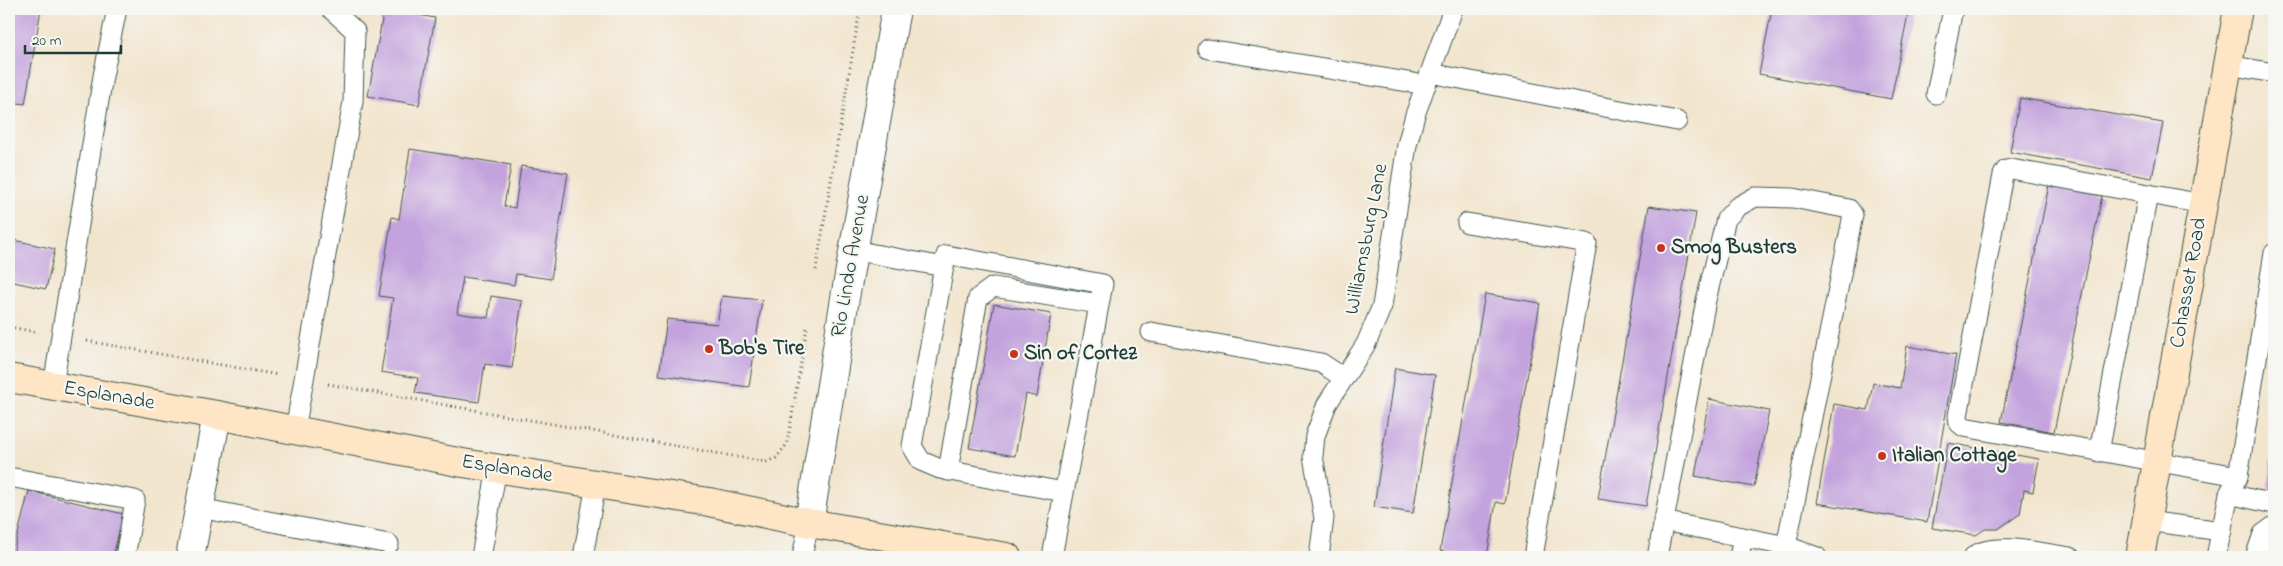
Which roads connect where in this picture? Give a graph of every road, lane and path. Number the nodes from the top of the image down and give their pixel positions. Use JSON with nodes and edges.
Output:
{"nodes":[{"id":1,"x":117,"y":9,"type":"edge"},
{"id":2,"x":331,"y":9,"type":"edge"},
{"id":3,"x":860,"y":9,"type":"edge"},
{"id":4,"x":896,"y":9,"type":"edge"},
{"id":5,"x":1453,"y":9,"type":"edge"},
{"id":6,"x":1953,"y":9,"type":"edge"},
{"id":7,"x":2238,"y":9,"type":"edge"},
{"id":8,"x":1208,"y":49,"type":"dead end"},
{"id":9,"x":2228,"y":65,"type":"junction"},
{"id":10,"x":2274,"y":73,"type":"edge"},
{"id":11,"x":1428,"y":79,"type":"junction"},
{"id":12,"x":1936,"y":94,"type":"dead end"},
{"id":13,"x":1677,"y":121,"type":"dead end"},
{"id":14,"x":2148,"y":194,"type":"junction"},
{"id":15,"x":2203,"y":204,"type":"junction"},
{"id":16,"x":1467,"y":223,"type":"dead end"},
{"id":17,"x":853,"y":250,"type":"junction"},
{"id":18,"x":2274,"y":253,"type":"edge"},
{"id":19,"x":944,"y":267,"type":"junction"},
{"id":20,"x":815,"y":278,"type":"dead end"},
{"id":21,"x":1099,"y":304,"type":"junction"},
{"id":22,"x":809,"y":317,"type":"dead end"},
{"id":23,"x":9,"y":327,"type":"edge"},
{"id":24,"x":1151,"y":332,"type":"dead end"},
{"id":25,"x":61,"y":336,"type":"junction"},
{"id":26,"x":9,"y":378,"type":"edge"},
{"id":27,"x":1344,"y":378,"type":"junction"},
{"id":28,"x":304,"y":379,"type":"junction"},
{"id":29,"x":53,"y":386,"type":"junction"},
{"id":30,"x":217,"y":415,"type":"junction"},
{"id":31,"x":295,"y":430,"type":"junction"},
{"id":32,"x":2099,"y":452,"type":"junction"},
{"id":33,"x":2157,"y":463,"type":"junction"},
{"id":34,"x":497,"y":468,"type":"junction"},
{"id":35,"x":948,"y":471,"type":"junction"},
{"id":36,"x":2238,"y":476,"type":"junction"},
{"id":37,"x":9,"y":477,"type":"edge"},
{"id":38,"x":596,"y":484,"type":"junction"},
{"id":39,"x":1064,"y":492,"type":"junction"},
{"id":40,"x":2230,"y":494,"type":"junction"},
{"id":41,"x":2274,"y":504,"type":"edge"},
{"id":42,"x":200,"y":508,"type":"junction"},
{"id":43,"x":1663,"y":521,"type":"junction"},
{"id":44,"x":2146,"y":521,"type":"junction"},
{"id":45,"x":809,"y":523,"type":"junction"},
{"id":46,"x":2274,"y":526,"type":"edge"},
{"id":47,"x":2222,"y":531,"type":"junction"},
{"id":48,"x":1743,"y":537,"type":"junction"},
{"id":49,"x":389,"y":544,"type":"dead end"},
{"id":50,"x":1786,"y":546,"type":"junction"},
{"id":51,"x":125,"y":557,"type":"edge"},
{"id":52,"x":190,"y":557,"type":"edge"},
{"id":53,"x":481,"y":557,"type":"edge"},
{"id":54,"x":583,"y":557,"type":"edge"},
{"id":55,"x":802,"y":557,"type":"edge"},
{"id":56,"x":1007,"y":557,"type":"edge"},
{"id":57,"x":1052,"y":557,"type":"edge"},
{"id":58,"x":1319,"y":557,"type":"edge"},
{"id":59,"x":1533,"y":557,"type":"edge"},
{"id":60,"x":1656,"y":557,"type":"edge"},
{"id":61,"x":1739,"y":557,"type":"edge"},
{"id":62,"x":1817,"y":557,"type":"edge"},
{"id":63,"x":1973,"y":557,"type":"edge"},
{"id":64,"x":2070,"y":557,"type":"edge"},
{"id":65,"x":2140,"y":557,"type":"edge"},
{"id":66,"x":2216,"y":557,"type":"edge"},
{"id":67,"x":2255,"y":557,"type":"edge"}],
"edges":[{"from":1,"to":25,"type":"lane"},
{"from":2,"to":28,"type":"lane"},
{"from":3,"to":20,"type":"path"},
{"from":4,"to":17,"type":"street","name":"Rio Lindo Avenue"},
{"from":5,"to":11,"type":"lane","name":"Williamsburg Lane"},
{"from":6,"to":12,"type":"lane"},
{"from":7,"to":9,"type":"main road","name":"Cohasset Road"},
{"from":8,"to":11,"type":"lane"},
{"from":9,"to":10,"type":"lane"},
{"from":9,"to":15,"type":"main road","name":"Cohasset Road"},
{"from":11,"to":13,"type":"lane"},
{"from":11,"to":27,"type":"lane","name":"Williamsburg Lane"},
{"from":14,"to":15,"type":"lane"},
{"from":14,"to":32,"type":"lane"},
{"from":14,"to":32,"type":"lane"},
{"from":15,"to":33,"type":"main road","name":"Cohasset Road"},
{"from":16,"to":59,"type":"lane"},
{"from":17,"to":19,"type":"lane"},
{"from":17,"to":45,"type":"street","name":"Rio Lindo Avenue"},
{"from":18,"to":36,"type":"lane"},
{"from":19,"to":21,"type":"lane"},
{"from":19,"to":35,"type":"lane"},
{"from":21,"to":35,"type":"lane"},
{"from":21,"to":39,"type":"lane"},
{"from":22,"to":28,"type":"path"},
{"from":23,"to":25,"type":"path"},
{"from":24,"to":27,"type":"lane"},
{"from":25,"to":28,"type":"path"},
{"from":25,"to":29,"type":"lane"},
{"from":26,"to":29,"type":"main road","name":"Esplanade"},
{"from":27,"to":58,"type":"lane","name":"Williamsburg Lane"},
{"from":28,"to":31,"type":"lane"},
{"from":29,"to":30,"type":"main road","name":"Esplanade"},
{"from":30,"to":31,"type":"main road","name":"Esplanade"},
{"from":30,"to":42,"type":"street"},
{"from":31,"to":34,"type":"main road","name":"Esplanade"},
{"from":32,"to":33,"type":"lane"},
{"from":33,"to":36,"type":"lane"},
{"from":33,"to":44,"type":"main road","name":"Cohasset Road"},
{"from":34,"to":38,"type":"main road","name":"Esplanade"},
{"from":34,"to":53,"type":"lane"},
{"from":35,"to":39,"type":"lane"},
{"from":36,"to":40,"type":"lane"},
{"from":37,"to":51,"type":"lane"},
{"from":38,"to":45,"type":"main road","name":"Esplanade"},
{"from":38,"to":54,"type":"lane"},
{"from":39,"to":57,"type":"lane"},
{"from":40,"to":41,"type":"lane"},
{"from":40,"to":47,"type":"lane"},
{"from":42,"to":49,"type":"lane"},
{"from":42,"to":52,"type":"street"},
{"from":43,"to":48,"type":"lane"},
{"from":43,"to":50,"type":"lane"},
{"from":43,"to":60,"type":"lane"},
{"from":44,"to":47,"type":"lane"},
{"from":44,"to":65,"type":"main road","name":"Cohasset Road"},
{"from":45,"to":55,"type":"lane"},
{"from":45,"to":56,"type":"main road","name":"Esplanade"},
{"from":46,"to":67,"type":"lane"},
{"from":47,"to":66,"type":"lane"},
{"from":48,"to":50,"type":"lane"},
{"from":48,"to":61,"type":"lane"},
{"from":50,"to":62,"type":"lane"},
{"from":63,"to":64,"type":"lane"}]}
